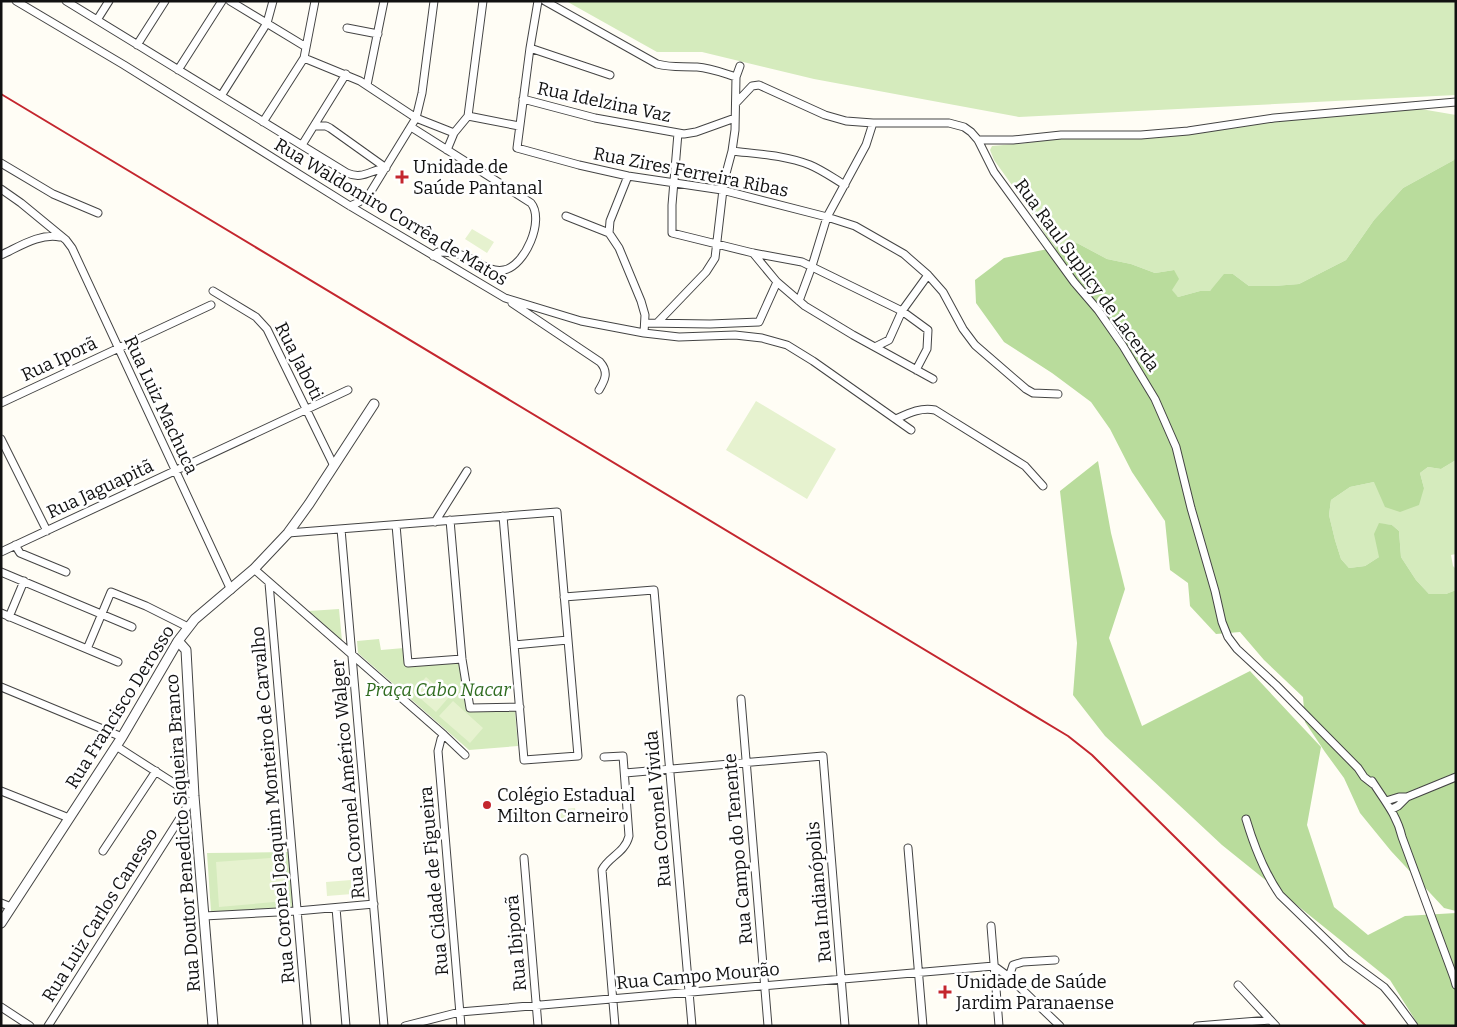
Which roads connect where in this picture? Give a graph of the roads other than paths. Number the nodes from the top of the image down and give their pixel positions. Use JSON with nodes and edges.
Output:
{"nodes":[{"id":1,"x":16,"y":1,"type":"edge"},
{"id":2,"x":66,"y":1,"type":"edge"},
{"id":3,"x":109,"y":1,"type":"edge"},
{"id":4,"x":165,"y":1,"type":"edge"},
{"id":5,"x":222,"y":1,"type":"edge"},
{"id":6,"x":230,"y":1,"type":"edge"},
{"id":7,"x":273,"y":1,"type":"edge"},
{"id":8,"x":315,"y":1,"type":"edge"},
{"id":9,"x":384,"y":1,"type":"edge"},
{"id":10,"x":434,"y":1,"type":"edge"},
{"id":11,"x":483,"y":1,"type":"edge"},
{"id":12,"x":538,"y":1,"type":"edge"},
{"id":13,"x":545,"y":1,"type":"edge"},
{"id":14,"x":97,"y":20,"type":"junction"},
{"id":15,"x":267,"y":23,"type":"junction"},
{"id":16,"x":347,"y":28,"type":"dead end"},
{"id":17,"x":378,"y":34,"type":"junction"},
{"id":18,"x":137,"y":45,"type":"junction"},
{"id":19,"x":306,"y":47,"type":"junction"},
{"id":20,"x":530,"y":48,"type":"junction"},
{"id":21,"x":304,"y":58,"type":"junction"},
{"id":22,"x":740,"y":66,"type":"dead end"},
{"id":23,"x":178,"y":70,"type":"junction"},
{"id":24,"x":346,"y":74,"type":"junction"},
{"id":25,"x":610,"y":75,"type":"dead end"},
{"id":26,"x":736,"y":77,"type":"junction"},
{"id":27,"x":368,"y":85,"type":"junction"},
{"id":28,"x":220,"y":96,"type":"junction"},
{"id":29,"x":523,"y":99,"type":"junction"},
{"id":30,"x":1456,"y":102,"type":"edge"},
{"id":31,"x":736,"y":103,"type":"junction"},
{"id":32,"x":468,"y":116,"type":"junction"},
{"id":33,"x":416,"y":118,"type":"junction"},
{"id":34,"x":736,"y":118,"type":"junction"},
{"id":35,"x":263,"y":122,"type":"junction"},
{"id":36,"x":873,"y":123,"type":"junction"},
{"id":37,"x":314,"y":126,"type":"junction"},
{"id":38,"x":520,"y":126,"type":"junction"},
{"id":39,"x":411,"y":127,"type":"junction"},
{"id":40,"x":454,"y":133,"type":"junction"},
{"id":41,"x":678,"y":133,"type":"junction"},
{"id":42,"x":978,"y":140,"type":"junction"},
{"id":43,"x":302,"y":145,"type":"junction"},
{"id":44,"x":447,"y":150,"type":"junction"},
{"id":45,"x":732,"y":151,"type":"junction"},
{"id":46,"x":1,"y":163,"type":"edge"},
{"id":47,"x":386,"y":168,"type":"junction"},
{"id":48,"x":628,"y":176,"type":"junction"},
{"id":49,"x":673,"y":183,"type":"junction"},
{"id":50,"x":844,"y":185,"type":"junction"},
{"id":51,"x":1,"y":189,"type":"edge"},
{"id":52,"x":722,"y":190,"type":"junction"},
{"id":53,"x":350,"y":206,"type":"junction"},
{"id":54,"x":98,"y":213,"type":"dead end"},
{"id":55,"x":566,"y":216,"type":"dead end"},
{"id":56,"x":827,"y":217,"type":"junction"},
{"id":57,"x":609,"y":233,"type":"junction"},
{"id":58,"x":60,"y":237,"type":"junction"},
{"id":59,"x":717,"y":243,"type":"junction"},
{"id":60,"x":753,"y":253,"type":"junction"},
{"id":61,"x":1,"y":255,"type":"edge"},
{"id":62,"x":433,"y":256,"type":"junction"},
{"id":63,"x":812,"y":266,"type":"junction"},
{"id":64,"x":928,"y":274,"type":"junction"},
{"id":65,"x":777,"y":282,"type":"junction"},
{"id":66,"x":213,"y":291,"type":"dead end"},
{"id":67,"x":505,"y":298,"type":"junction"},
{"id":68,"x":799,"y":301,"type":"junction"},
{"id":69,"x":211,"y":305,"type":"dead end"},
{"id":70,"x":902,"y":311,"type":"junction"},
{"id":71,"x":645,"y":323,"type":"junction"},
{"id":72,"x":658,"y":323,"type":"junction"},
{"id":73,"x":644,"y":333,"type":"junction"},
{"id":74,"x":118,"y":348,"type":"junction"},
{"id":75,"x":875,"y":348,"type":"junction"},
{"id":76,"x":916,"y":370,"type":"junction"},
{"id":77,"x":933,"y":379,"type":"dead end"},
{"id":78,"x":348,"y":390,"type":"dead end"},
{"id":79,"x":599,"y":390,"type":"dead end"},
{"id":80,"x":1058,"y":394,"type":"dead end"},
{"id":81,"x":1,"y":403,"type":"edge"},
{"id":82,"x":374,"y":404,"type":"dead end"},
{"id":83,"x":307,"y":409,"type":"junction"},
{"id":84,"x":896,"y":419,"type":"junction"},
{"id":85,"x":911,"y":430,"type":"dead end"},
{"id":86,"x":1,"y":439,"type":"edge"},
{"id":87,"x":334,"y":466,"type":"junction"},
{"id":88,"x":175,"y":471,"type":"junction"},
{"id":89,"x":467,"y":471,"type":"dead end"},
{"id":90,"x":1043,"y":486,"type":"dead end"},
{"id":91,"x":504,"y":516,"type":"junction"},
{"id":92,"x":450,"y":520,"type":"junction"},
{"id":93,"x":434,"y":522,"type":"junction"},
{"id":94,"x":396,"y":525,"type":"junction"},
{"id":95,"x":341,"y":529,"type":"junction"},
{"id":96,"x":47,"y":530,"type":"junction"},
{"id":97,"x":288,"y":533,"type":"junction"},
{"id":98,"x":16,"y":545,"type":"junction"},
{"id":99,"x":1,"y":552,"type":"edge"},
{"id":100,"x":254,"y":569,"type":"junction"},
{"id":101,"x":1,"y":572,"type":"edge"},
{"id":102,"x":66,"y":572,"type":"dead end"},
{"id":103,"x":24,"y":582,"type":"junction"},
{"id":104,"x":269,"y":582,"type":"junction"},
{"id":105,"x":230,"y":590,"type":"junction"},
{"id":106,"x":564,"y":597,"type":"junction"},
{"id":107,"x":1,"y":613,"type":"edge"},
{"id":108,"x":102,"y":614,"type":"junction"},
{"id":109,"x":9,"y":617,"type":"junction"},
{"id":110,"x":132,"y":626,"type":"dead end"},
{"id":111,"x":188,"y":627,"type":"junction"},
{"id":112,"x":568,"y":640,"type":"junction"},
{"id":113,"x":178,"y":641,"type":"junction"},
{"id":114,"x":514,"y":645,"type":"junction"},
{"id":115,"x":87,"y":649,"type":"junction"},
{"id":116,"x":352,"y":655,"type":"junction"},
{"id":117,"x":462,"y":659,"type":"junction"},
{"id":118,"x":118,"y":662,"type":"dead end"},
{"id":119,"x":1,"y":687,"type":"edge"},
{"id":120,"x":741,"y":699,"type":"dead end"},
{"id":121,"x":520,"y":706,"type":"junction"},
{"id":122,"x":444,"y":735,"type":"junction"},
{"id":123,"x":122,"y":737,"type":"junction"},
{"id":124,"x":116,"y":746,"type":"junction"},
{"id":125,"x":465,"y":755,"type":"dead end"},
{"id":126,"x":604,"y":757,"type":"dead end"},
{"id":127,"x":746,"y":763,"type":"junction"},
{"id":128,"x":670,"y":769,"type":"junction"},
{"id":129,"x":156,"y":771,"type":"junction"},
{"id":130,"x":625,"y":773,"type":"junction"},
{"id":131,"x":1456,"y":777,"type":"edge"},
{"id":132,"x":1,"y":791,"type":"edge"},
{"id":133,"x":194,"y":796,"type":"junction"},
{"id":134,"x":1407,"y":797,"type":"junction"},
{"id":135,"x":1386,"y":801,"type":"junction"},
{"id":136,"x":1393,"y":813,"type":"junction"},
{"id":137,"x":69,"y":818,"type":"junction"},
{"id":138,"x":1246,"y":819,"type":"dead end"},
{"id":139,"x":908,"y":848,"type":"dead end"},
{"id":140,"x":103,"y":851,"type":"dead end"},
{"id":141,"x":524,"y":858,"type":"dead end"},
{"id":142,"x":1,"y":903,"type":"edge"},
{"id":143,"x":374,"y":904,"type":"junction"},
{"id":144,"x":11,"y":907,"type":"junction"},
{"id":145,"x":336,"y":908,"type":"junction"},
{"id":146,"x":297,"y":911,"type":"junction"},
{"id":147,"x":204,"y":916,"type":"junction"},
{"id":148,"x":1,"y":922,"type":"edge"},
{"id":149,"x":991,"y":926,"type":"dead end"},
{"id":150,"x":1054,"y":960,"type":"dead end"},
{"id":151,"x":994,"y":966,"type":"junction"},
{"id":152,"x":919,"y":972,"type":"junction"},
{"id":153,"x":1009,"y":977,"type":"junction"},
{"id":154,"x":1455,"y":978,"type":"edge"},
{"id":155,"x":841,"y":979,"type":"junction"},
{"id":156,"x":1238,"y":985,"type":"dead end"},
{"id":157,"x":765,"y":986,"type":"junction"},
{"id":158,"x":1456,"y":986,"type":"edge"},
{"id":159,"x":996,"y":988,"type":"junction"},
{"id":160,"x":689,"y":992,"type":"junction"},
{"id":161,"x":612,"y":999,"type":"junction"},
{"id":162,"x":536,"y":1005,"type":"junction"},
{"id":163,"x":1,"y":1008,"type":"edge"},
{"id":164,"x":460,"y":1012,"type":"junction"},
{"id":165,"x":1270,"y":1020,"type":"junction"},
{"id":166,"x":30,"y":1026,"type":"edge"},
{"id":167,"x":48,"y":1026,"type":"edge"},
{"id":168,"x":214,"y":1026,"type":"edge"},
{"id":169,"x":307,"y":1026,"type":"edge"},
{"id":170,"x":346,"y":1026,"type":"edge"},
{"id":171,"x":384,"y":1026,"type":"edge"},
{"id":172,"x":405,"y":1026,"type":"edge"},
{"id":173,"x":461,"y":1026,"type":"edge"},
{"id":174,"x":538,"y":1026,"type":"edge"},
{"id":175,"x":615,"y":1026,"type":"edge"},
{"id":176,"x":692,"y":1026,"type":"edge"},
{"id":177,"x":768,"y":1026,"type":"edge"},
{"id":178,"x":845,"y":1026,"type":"edge"},
{"id":179,"x":923,"y":1026,"type":"edge"},
{"id":180,"x":999,"y":1026,"type":"edge"},
{"id":181,"x":1060,"y":1026,"type":"edge"},
{"id":182,"x":1197,"y":1026,"type":"edge"},
{"id":183,"x":1276,"y":1026,"type":"edge"},
{"id":184,"x":1414,"y":1026,"type":"edge"}],
"edges":[{"from":1,"to":53,"type":"street","name":"Rua Waldomiro Corrêa de Matos"},
{"from":2,"to":14,"type":"street"},
{"from":3,"to":14,"type":"street"},
{"from":4,"to":18,"type":"street"},
{"from":5,"to":23,"type":"street"},
{"from":6,"to":15,"type":"street"},
{"from":7,"to":15,"type":"street"},
{"from":8,"to":19,"type":"street"},
{"from":9,"to":17,"type":"street"},
{"from":10,"to":33,"type":"street"},
{"from":11,"to":32,"type":"street"},
{"from":12,"to":20,"type":"street"},
{"from":13,"to":26,"type":"street"},
{"from":14,"to":18,"type":"street"},
{"from":15,"to":19,"type":"street"},
{"from":15,"to":28,"type":"street"},
{"from":16,"to":17,"type":"street"},
{"from":17,"to":27,"type":"street"},
{"from":18,"to":23,"type":"street"},
{"from":19,"to":21,"type":"street"},
{"from":20,"to":25,"type":"street"},
{"from":20,"to":29,"type":"street"},
{"from":21,"to":24,"type":"street"},
{"from":21,"to":35,"type":"street"},
{"from":22,"to":26,"type":"street"},
{"from":23,"to":28,"type":"street"},
{"from":24,"to":27,"type":"street"},
{"from":24,"to":37,"type":"street"},
{"from":26,"to":31,"type":"street"},
{"from":27,"to":33,"type":"street"},
{"from":28,"to":35,"type":"street"},
{"from":29,"to":38,"type":"street"},
{"from":29,"to":41,"type":"street","name":"Rua Idelzina Vaz"},
{"from":30,"to":42,"type":"street"},
{"from":31,"to":34,"type":"street"},
{"from":31,"to":36,"type":"street"},
{"from":32,"to":38,"type":"street"},
{"from":32,"to":40,"type":"street"},
{"from":33,"to":39,"type":"street"},
{"from":33,"to":40,"type":"street"},
{"from":34,"to":41,"type":"street","name":"Rua Idelzina Vaz"},
{"from":34,"to":45,"type":"street"},
{"from":35,"to":43,"type":"street"},
{"from":36,"to":42,"type":"street"},
{"from":36,"to":50,"type":"street"},
{"from":37,"to":43,"type":"street"},
{"from":37,"to":47,"type":"street"},
{"from":38,"to":48,"type":"street","name":"Rua Zires Ferreira Ribas"},
{"from":39,"to":44,"type":"street"},
{"from":39,"to":47,"type":"street"},
{"from":40,"to":44,"type":"street"},
{"from":41,"to":49,"type":"street"},
{"from":42,"to":135,"type":"street","name":"Rua Raul Suplicy de Lacerda"},
{"from":43,"to":47,"type":"street"},
{"from":44,"to":62,"type":"street"},
{"from":45,"to":50,"type":"street"},
{"from":45,"to":52,"type":"street"},
{"from":46,"to":54,"type":"street"},
{"from":47,"to":53,"type":"street"},
{"from":48,"to":49,"type":"street","name":"Rua Zires Ferreira Ribas"},
{"from":48,"to":57,"type":"street"},
{"from":49,"to":52,"type":"street","name":"Rua Zires Ferreira Ribas"},
{"from":49,"to":59,"type":"street"},
{"from":50,"to":56,"type":"street"},
{"from":51,"to":58,"type":"street","name":"Rua Luiz Machuca"},
{"from":52,"to":56,"type":"street","name":"Rua Zires Ferreira Ribas"},
{"from":52,"to":59,"type":"street"},
{"from":53,"to":62,"type":"street","name":"Rua Waldomiro Corrêa de Matos"},
{"from":55,"to":57,"type":"street"},
{"from":56,"to":63,"type":"street"},
{"from":56,"to":64,"type":"street","name":"Rua Zires Ferreira Ribas"},
{"from":57,"to":71,"type":"street"},
{"from":58,"to":61,"type":"street"},
{"from":58,"to":74,"type":"street","name":"Rua Luiz Machuca"},
{"from":59,"to":60,"type":"street"},
{"from":59,"to":72,"type":"street"},
{"from":60,"to":63,"type":"street"},
{"from":60,"to":65,"type":"street"},
{"from":62,"to":67,"type":"street","name":"Rua Waldomiro Corrêa de Matos"},
{"from":63,"to":68,"type":"street"},
{"from":63,"to":70,"type":"street"},
{"from":64,"to":70,"type":"street"},
{"from":64,"to":80,"type":"street","name":"Rua Zires Ferreira Ribas"},
{"from":65,"to":68,"type":"street"},
{"from":65,"to":72,"type":"street"},
{"from":66,"to":83,"type":"street","name":"Rua Jaboti"},
{"from":67,"to":73,"type":"street","name":"Rua Waldomiro Corrêa de Matos"},
{"from":67,"to":79,"type":"street"},
{"from":68,"to":75,"type":"street"},
{"from":69,"to":74,"type":"street","name":"Rua Iporã"},
{"from":70,"to":75,"type":"street"},
{"from":70,"to":76,"type":"street"},
{"from":71,"to":72,"type":"street"},
{"from":71,"to":73,"type":"street"},
{"from":73,"to":84,"type":"street","name":"Rua Waldomiro Corrêa de Matos"},
{"from":74,"to":81,"type":"street","name":"Rua Iporã"},
{"from":74,"to":88,"type":"street","name":"Rua Luiz Machuca"},
{"from":75,"to":76,"type":"street"},
{"from":76,"to":77,"type":"street"},
{"from":78,"to":83,"type":"street","name":"Rua Jaguapitã"},
{"from":82,"to":87,"type":"street","name":"Rua Francisco Derosso"},
{"from":83,"to":87,"type":"street","name":"Rua Jaboti"},
{"from":83,"to":88,"type":"street","name":"Rua Jaguapitã"},
{"from":84,"to":85,"type":"street","name":"Rua Waldomiro Corrêa de Matos"},
{"from":84,"to":90,"type":"street"},
{"from":86,"to":96,"type":"street"},
{"from":87,"to":97,"type":"street","name":"Rua Francisco Derosso"},
{"from":88,"to":96,"type":"street","name":"Rua Jaguapitã"},
{"from":88,"to":105,"type":"street","name":"Rua Luiz Machuca"},
{"from":89,"to":93,"type":"street"},
{"from":91,"to":92,"type":"street"},
{"from":91,"to":106,"type":"street"},
{"from":91,"to":114,"type":"street"},
{"from":92,"to":93,"type":"street"},
{"from":92,"to":117,"type":"street"},
{"from":93,"to":94,"type":"street"},
{"from":94,"to":95,"type":"street"},
{"from":94,"to":117,"type":"street"},
{"from":95,"to":97,"type":"street"},
{"from":95,"to":116,"type":"street","name":"Rua Coronel Américo Walger"},
{"from":96,"to":98,"type":"street","name":"Rua Jaguapitã"},
{"from":97,"to":100,"type":"street","name":"Rua Francisco Derosso"},
{"from":98,"to":99,"type":"street","name":"Rua Jaguapitã"},
{"from":98,"to":102,"type":"street"},
{"from":100,"to":104,"type":"street"},
{"from":100,"to":105,"type":"street","name":"Rua Francisco Derosso"},
{"from":101,"to":103,"type":"street"},
{"from":103,"to":108,"type":"street"},
{"from":103,"to":109,"type":"street"},
{"from":104,"to":116,"type":"street"},
{"from":104,"to":146,"type":"street","name":"Rua Coronel Joaquim Monteiro de Carvalho"},
{"from":105,"to":111,"type":"street","name":"Rua Francisco Derosso"},
{"from":106,"to":112,"type":"street"},
{"from":106,"to":128,"type":"street","name":"Rua Coronel Vivida"},
{"from":107,"to":109,"type":"street"},
{"from":108,"to":110,"type":"street"},
{"from":108,"to":111,"type":"street"},
{"from":108,"to":115,"type":"street"},
{"from":109,"to":115,"type":"street"},
{"from":111,"to":113,"type":"street","name":"Rua Francisco Derosso"},
{"from":112,"to":114,"type":"street"},
{"from":112,"to":121,"type":"street"},
{"from":113,"to":123,"type":"street","name":"Rua Francisco Derosso"},
{"from":113,"to":133,"type":"street","name":"Rua Doutor Benedicto Siqueira Branco"},
{"from":114,"to":121,"type":"street"},
{"from":115,"to":118,"type":"street"},
{"from":116,"to":122,"type":"street"},
{"from":116,"to":143,"type":"street","name":"Rua Coronel Américo Walger"},
{"from":117,"to":121,"type":"street"},
{"from":119,"to":123,"type":"street"},
{"from":120,"to":127,"type":"street","name":"Rua Campo do Tenente"},
{"from":122,"to":125,"type":"street"},
{"from":122,"to":164,"type":"street","name":"Rua Cidade de Figueira"},
{"from":123,"to":124,"type":"street","name":"Rua Francisco Derosso"},
{"from":124,"to":129,"type":"street"},
{"from":124,"to":137,"type":"street","name":"Rua Francisco Derosso"},
{"from":126,"to":130,"type":"street"},
{"from":127,"to":128,"type":"street"},
{"from":127,"to":155,"type":"street","name":"Rua Indianópolis"},
{"from":127,"to":157,"type":"street","name":"Rua Campo do Tenente"},
{"from":128,"to":130,"type":"street"},
{"from":128,"to":160,"type":"street","name":"Rua Coronel Vivida"},
{"from":129,"to":133,"type":"street"},
{"from":129,"to":140,"type":"street"},
{"from":130,"to":161,"type":"street"},
{"from":131,"to":134,"type":"street"},
{"from":132,"to":137,"type":"street"},
{"from":133,"to":147,"type":"street","name":"Rua Doutor Benedicto Siqueira Branco"},
{"from":133,"to":167,"type":"street","name":"Rua Luiz Carlos Canesso"},
{"from":134,"to":135,"type":"street"},
{"from":134,"to":136,"type":"street"},
{"from":135,"to":136,"type":"street","name":"Rua Raul Suplicy de Lacerda"},
{"from":136,"to":154,"type":"street","name":"Rua Raul Suplicy de Lacerda"},
{"from":137,"to":144,"type":"street","name":"Rua Francisco Derosso"},
{"from":138,"to":184,"type":"street"},
{"from":139,"to":152,"type":"street"},
{"from":141,"to":162,"type":"street","name":"Rua Ibiporã"},
{"from":142,"to":144,"type":"street"},
{"from":143,"to":145,"type":"street"},
{"from":143,"to":171,"type":"street","name":"Rua Coronel Américo Walger"},
{"from":144,"to":148,"type":"street","name":"Rua Francisco Derosso"},
{"from":145,"to":146,"type":"street"},
{"from":145,"to":170,"type":"street"},
{"from":146,"to":147,"type":"street"},
{"from":146,"to":169,"type":"street","name":"Rua Coronel Joaquim Monteiro de Carvalho"},
{"from":147,"to":168,"type":"street","name":"Rua Doutor Benedicto Siqueira Branco"},
{"from":149,"to":151,"type":"street"},
{"from":150,"to":153,"type":"street"},
{"from":151,"to":152,"type":"street","name":"Rua Campo Mourão"},
{"from":151,"to":153,"type":"street"},
{"from":151,"to":159,"type":"street"},
{"from":152,"to":155,"type":"street","name":"Rua Campo Mourão"},
{"from":152,"to":179,"type":"street"},
{"from":153,"to":159,"type":"street"},
{"from":153,"to":181,"type":"street"},
{"from":154,"to":158,"type":"street","name":"Rua Raul Suplicy de Lacerda"},
{"from":155,"to":157,"type":"street","name":"Rua Campo Mourão"},
{"from":155,"to":178,"type":"street","name":"Rua Indianópolis"},
{"from":156,"to":165,"type":"street"},
{"from":157,"to":160,"type":"street","name":"Rua Campo Mourão"},
{"from":157,"to":177,"type":"street","name":"Rua Campo do Tenente"},
{"from":159,"to":180,"type":"street"},
{"from":160,"to":161,"type":"street","name":"Rua Campo Mourão"},
{"from":160,"to":176,"type":"street","name":"Rua Coronel Vivida"},
{"from":161,"to":162,"type":"street","name":"Rua Campo Mourão"},
{"from":161,"to":175,"type":"street"},
{"from":162,"to":164,"type":"street","name":"Rua Campo Mourão"},
{"from":162,"to":174,"type":"street","name":"Rua Ibiporã"},
{"from":163,"to":166,"type":"street"},
{"from":164,"to":172,"type":"street","name":"Rua Campo Mourão"},
{"from":164,"to":173,"type":"street","name":"Rua Cidade de Figueira"},
{"from":165,"to":182,"type":"street"},
{"from":165,"to":183,"type":"street"}]}
